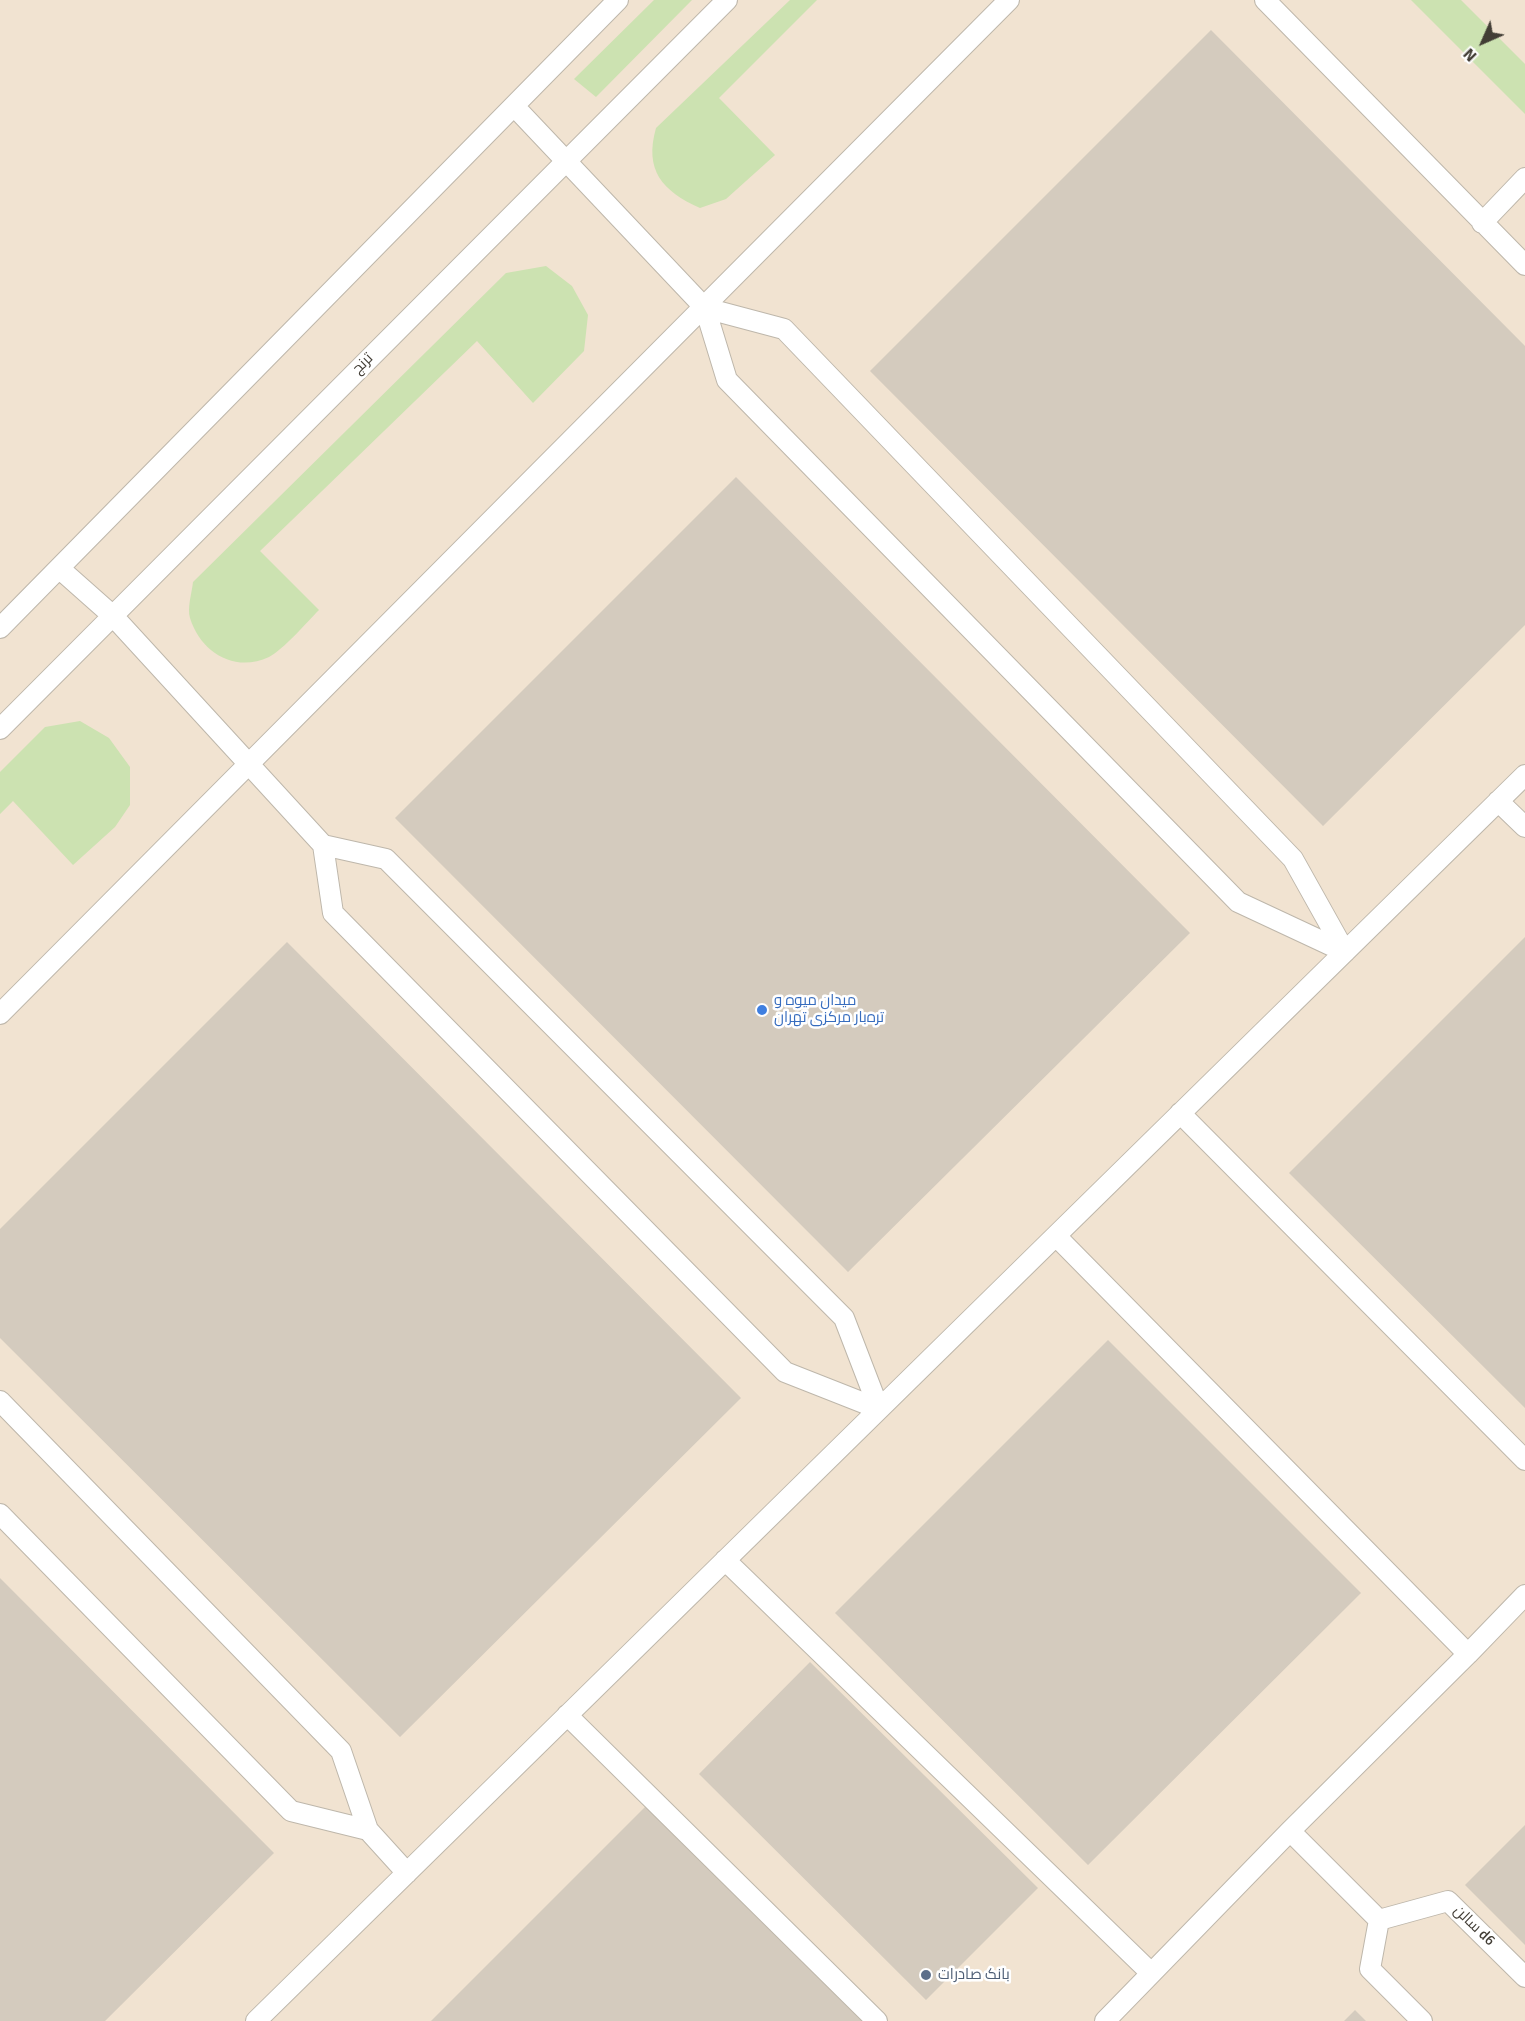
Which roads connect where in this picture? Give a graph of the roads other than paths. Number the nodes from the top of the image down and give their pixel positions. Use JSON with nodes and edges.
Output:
{"nodes":[{"id":1,"x":618,"y":0,"type":"edge"},
{"id":2,"x":727,"y":0,"type":"edge"},
{"id":3,"x":1009,"y":0,"type":"edge"},
{"id":4,"x":1265,"y":0,"type":"edge"},
{"id":5,"x":514,"y":106,"type":"junction"},
{"id":6,"x":565,"y":162,"type":"junction"},
{"id":7,"x":1525,"y":178,"type":"edge"},
{"id":8,"x":1482,"y":223,"type":"junction"},
{"id":9,"x":1525,"y":265,"type":"edge"},
{"id":10,"x":705,"y":308,"type":"junction"},
{"id":11,"x":60,"y":569,"type":"junction"},
{"id":12,"x":113,"y":616,"type":"junction"},
{"id":13,"x":0,"y":628,"type":"edge"},
{"id":14,"x":0,"y":729,"type":"edge"},
{"id":15,"x":249,"y":764,"type":"junction"},
{"id":16,"x":1525,"y":775,"type":"edge"},
{"id":17,"x":1498,"y":801,"type":"junction"},
{"id":18,"x":1525,"y":827,"type":"edge"},
{"id":19,"x":323,"y":845,"type":"junction"},
{"id":20,"x":1344,"y":952,"type":"junction"},
{"id":21,"x":0,"y":1014,"type":"edge"},
{"id":22,"x":1180,"y":1113,"type":"junction"},
{"id":23,"x":1056,"y":1236,"type":"junction"},
{"id":24,"x":0,"y":1401,"type":"edge"},
{"id":25,"x":879,"y":1409,"type":"junction"},
{"id":26,"x":1525,"y":1460,"type":"edge"},
{"id":27,"x":0,"y":1514,"type":"edge"},
{"id":28,"x":725,"y":1560,"type":"junction"},
{"id":29,"x":1525,"y":1595,"type":"edge"},
{"id":30,"x":1468,"y":1654,"type":"junction"},
{"id":31,"x":567,"y":1715,"type":"junction"},
{"id":32,"x":368,"y":1830,"type":"junction"},
{"id":33,"x":1290,"y":1831,"type":"junction"},
{"id":34,"x":407,"y":1873,"type":"junction"},
{"id":35,"x":1379,"y":1920,"type":"junction"},
{"id":36,"x":1150,"y":1972,"type":"junction"},
{"id":37,"x":1525,"y":1977,"type":"edge"},
{"id":38,"x":256,"y":2021,"type":"edge"},
{"id":39,"x":877,"y":2021,"type":"edge"},
{"id":40,"x":1105,"y":2021,"type":"edge"},
{"id":41,"x":1422,"y":2021,"type":"edge"}],
"edges":[{"from":1,"to":5,"type":"lane"},
{"from":2,"to":6,"type":"lane","name":"ترنج"},
{"from":3,"to":10,"type":"lane"},
{"from":4,"to":8,"type":"lane"},
{"from":5,"to":6,"type":"lane"},
{"from":5,"to":11,"type":"lane"},
{"from":6,"to":10,"type":"lane"},
{"from":6,"to":12,"type":"lane","name":"ترنج"},
{"from":7,"to":8,"type":"lane"},
{"from":8,"to":9,"type":"lane"},
{"from":10,"to":15,"type":"lane"},
{"from":10,"to":20,"type":"lane"},
{"from":10,"to":20,"type":"lane"},
{"from":11,"to":12,"type":"lane"},
{"from":11,"to":13,"type":"lane"},
{"from":12,"to":14,"type":"lane","name":"ترنج"},
{"from":12,"to":15,"type":"lane"},
{"from":15,"to":19,"type":"lane"},
{"from":15,"to":21,"type":"lane"},
{"from":16,"to":17,"type":"lane"},
{"from":17,"to":18,"type":"lane"},
{"from":17,"to":20,"type":"lane"},
{"from":19,"to":25,"type":"lane"},
{"from":19,"to":25,"type":"lane"},
{"from":20,"to":22,"type":"lane"},
{"from":22,"to":23,"type":"lane"},
{"from":22,"to":26,"type":"lane"},
{"from":23,"to":25,"type":"lane"},
{"from":23,"to":30,"type":"lane"},
{"from":24,"to":32,"type":"lane"},
{"from":25,"to":28,"type":"lane"},
{"from":27,"to":32,"type":"lane"},
{"from":28,"to":31,"type":"lane"},
{"from":28,"to":36,"type":"lane"},
{"from":29,"to":30,"type":"lane"},
{"from":30,"to":33,"type":"lane"},
{"from":31,"to":34,"type":"lane"},
{"from":31,"to":39,"type":"lane"},
{"from":32,"to":34,"type":"lane"},
{"from":33,"to":35,"type":"lane"},
{"from":33,"to":36,"type":"lane"},
{"from":34,"to":38,"type":"lane"},
{"from":35,"to":37,"type":"lane","name":"سالن d6"},
{"from":35,"to":41,"type":"lane"},
{"from":36,"to":40,"type":"lane"}]}
